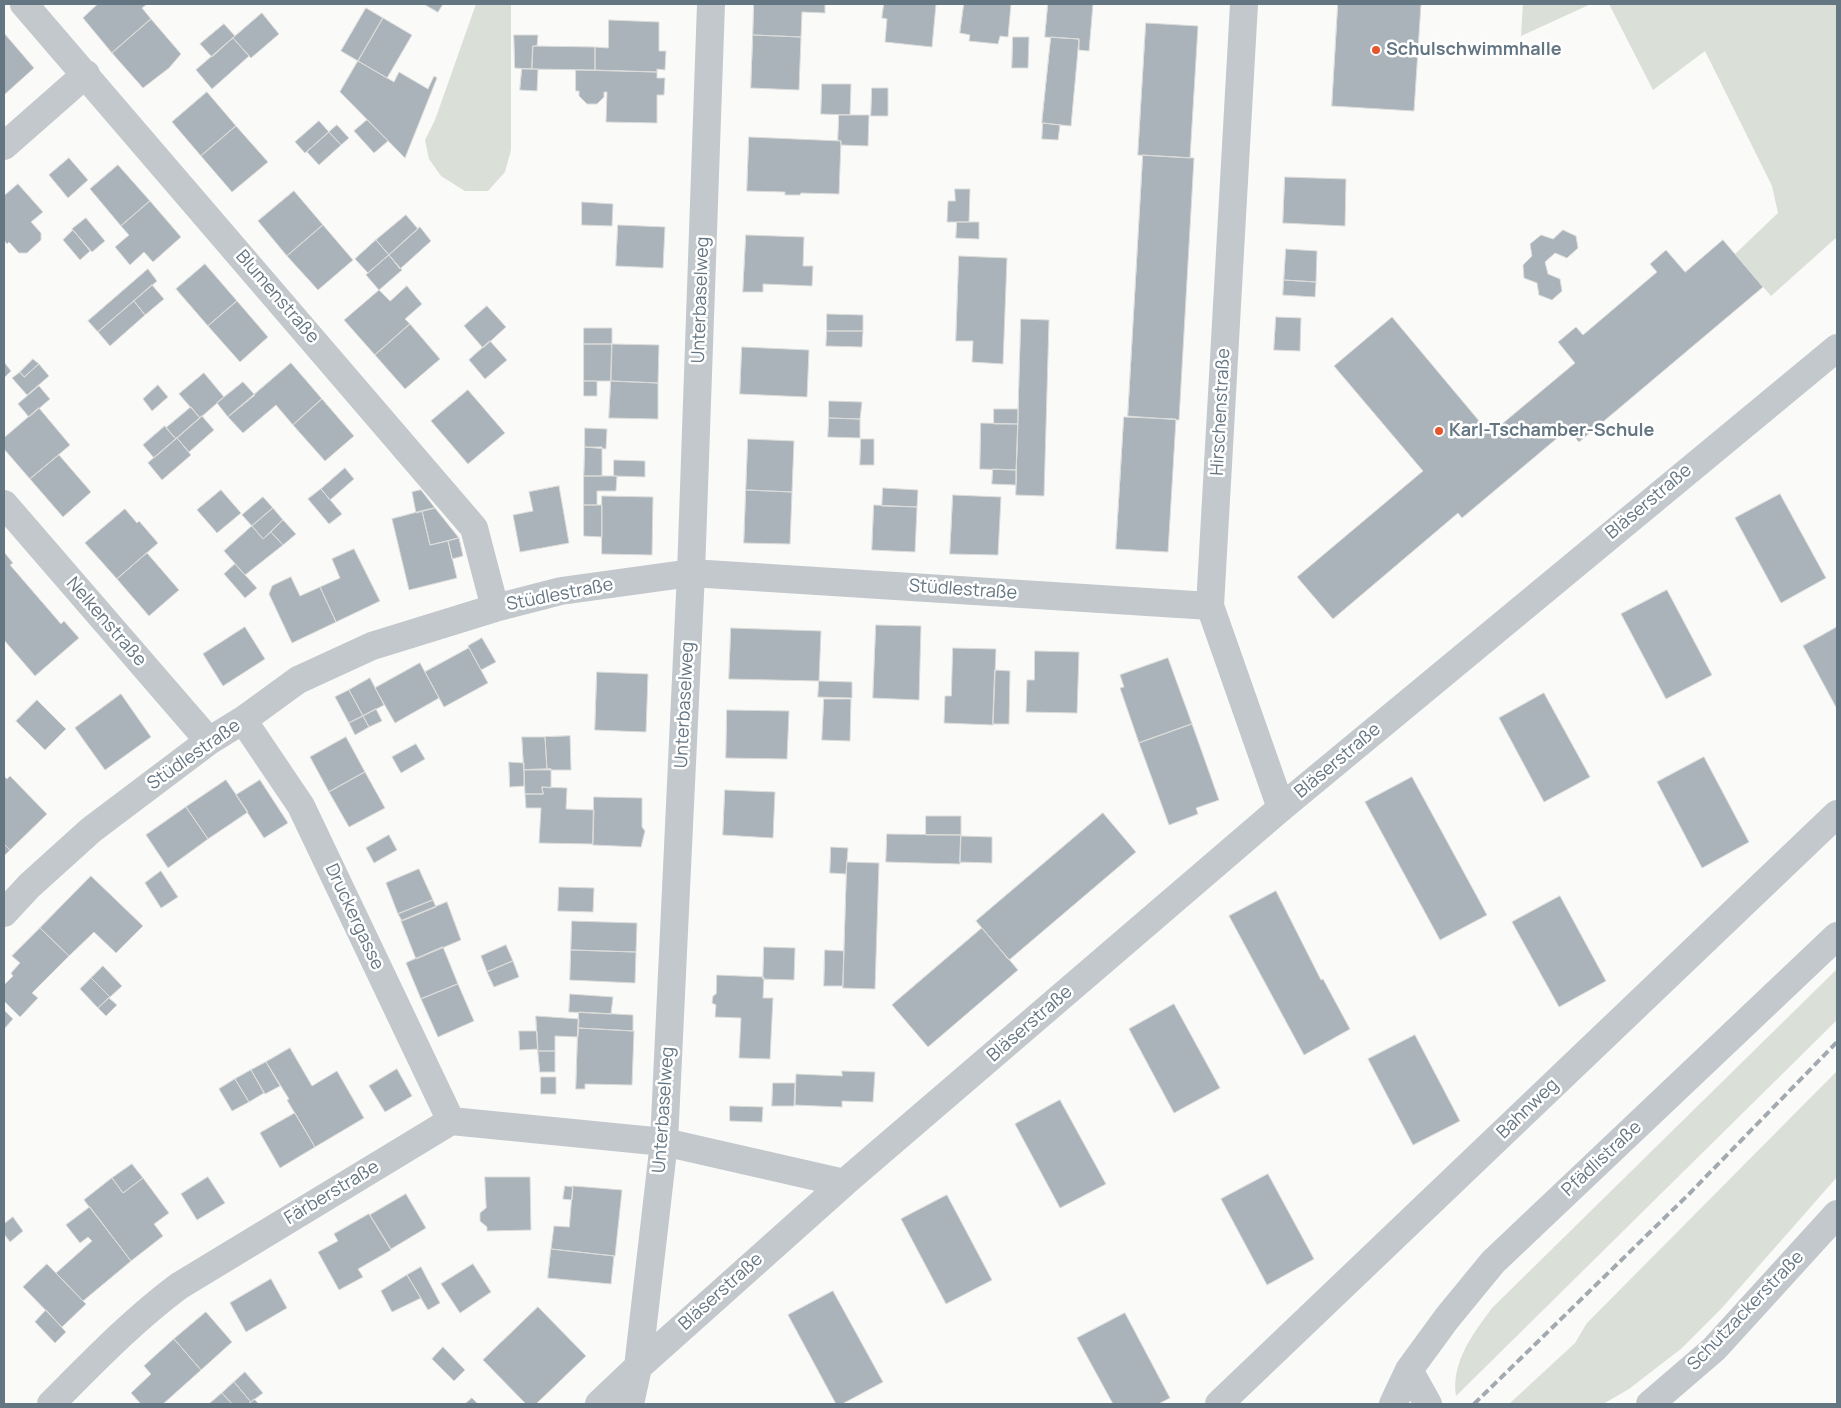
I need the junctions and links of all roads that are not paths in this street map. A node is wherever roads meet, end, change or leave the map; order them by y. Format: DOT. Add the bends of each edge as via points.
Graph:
graph roads {
  1 [pos="24,4"];
  2 [pos="711,4"];
  3 [pos="1244,4"];
  4 [pos="86,74"];
  5 [pos="4,146"];
  6 [pos="1837,348"];
  7 [pos="4,504"];
  8 [pos="691,573"];
  9 [pos="1210,606"];
  10 [pos="496,608"];
  11 [pos="243,720"];
  12 [pos="209,741"];
  13 [pos="1281,808"];
  14 [pos="1837,814"];
  15 [pos="4,913"];
  16 [pos="1837,936"];
  17 [pos="451,1121"];
  18 [pos="664,1142"];
  19 [pos="844,1182"];
  20 [pos="1837,1214"];
  21 [pos="638,1367"];
  22 [pos="1410,1370"];
  23 [pos="51,1404"];
  24 [pos="600,1404"];
  25 [pos="630,1404"];
  26 [pos="1220,1404"];
  27 [pos="1393,1404"];
  28 [pos="1428,1404"];
  29 [pos="1650,1404"];
  1 -- 4 [label="street, Blumenstraße"];
  2 -- 8 [label="street, Unterbaselweg"];
  3 -- 9 [label="street, Hirschenstraße"];
  4 -- 5 [label="street"];
  4 -- 10 [label="street, Blumenstraße" via="474,528"];
  6 -- 13 [label="street, Bläserstraße"];
  7 -- 12 [label="street, Nelkenstraße"];
  8 -- 9 [label="street, Stüdlestraße"];
  8 -- 10 [label="street, Stüdlestraße" via="562,591"];
  8 -- 18 [label="street, Unterbaselweg"];
  9 -- 13 [label="street, Hirschenstraße"];
  10 -- 11 [label="street, Stüdlestraße" via="364,650 298,680"];
  11 -- 12 [label="street, Stüdlestraße"];
  11 -- 17 [label="street, Druckergasse" via="301,806"];
  12 -- 15 [label="street, Stüdlestraße" via="91,830"];
  13 -- 19 [label="street, Bläserstraße"];
  14 -- 26 [label="street, Bahnweg"];
  16 -- 22 [label="street, Pfädlistraße" via="1493,1262"];
  17 -- 18 [label="street"];
  17 -- 23 [label="street, Färberstraße" via="179,1286 125,1331"];
  18 -- 19 [label="street"];
  18 -- 21 [label="street, Unterbaselweg"];
  19 -- 21 [label="street, Bläserstraße"];
  20 -- 29 [label="street, Schutzackerstraße" via="1714,1349"];
  21 -- 24 [label="street, Bläserstraße"];
  21 -- 25 [label="street, Unterbaselweg"];
  22 -- 27 [label="street, Pfädlistraße"];
  22 -- 28 [label="street"];
}
